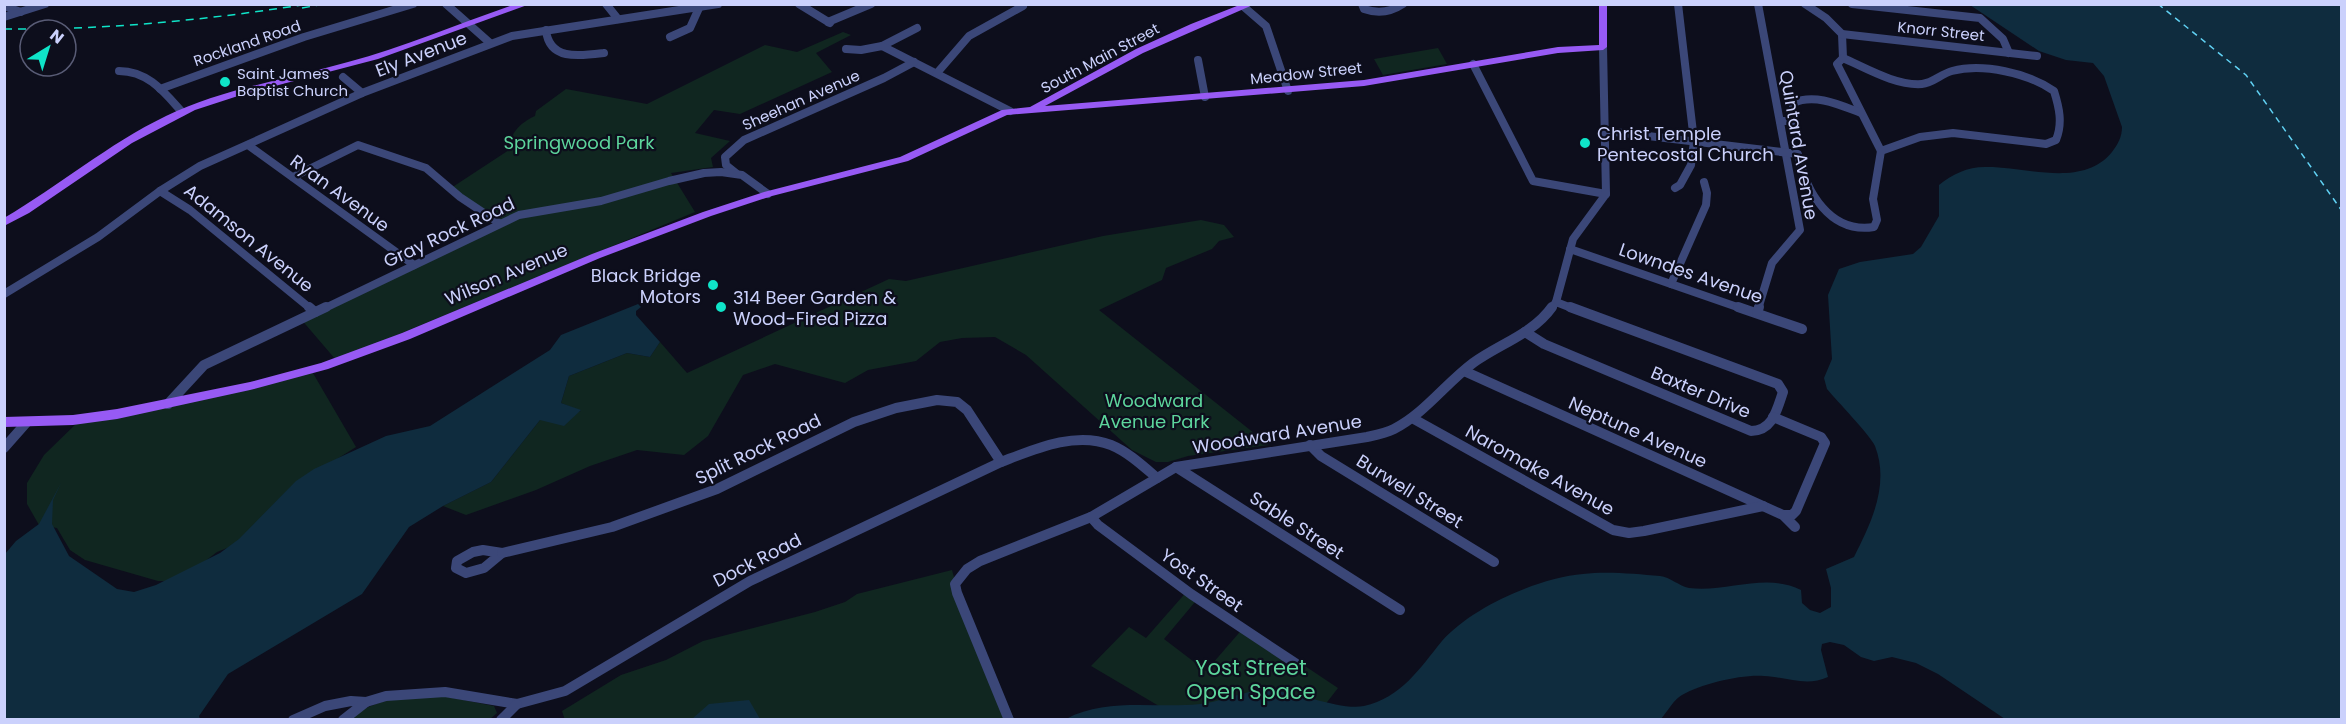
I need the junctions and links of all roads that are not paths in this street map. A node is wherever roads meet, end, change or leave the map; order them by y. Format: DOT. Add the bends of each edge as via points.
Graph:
graph roads {
  1 [pos="45,4"];
  2 [pos="413,4"];
  3 [pos="446,4"];
  4 [pos="526,4"];
  5 [pos="606,4"];
  6 [pos="718,4"];
  7 [pos="799,4"];
  8 [pos="871,4"];
  9 [pos="1362,4"];
  10 [pos="1403,4"];
  11 [pos="1603,4"];
  12 [pos="1678,4"];
  13 [pos="1758,4"];
  14 [pos="1805,4"];
  15 [pos="1852,4"];
  16 [pos="1022,5"];
  17 [pos="4,6"];
  18 [pos="1247,6"];
  19 [pos="699,8"];
  20 [pos="21,12"];
  21 [pos="4,17"];
  22 [pos="618,19"];
  23 [pos="467,25"];
  24 [pos="917,28"];
  25 [pos="546,30"];
  26 [pos="1842,34"];
  27 [pos="670,37"];
  28 [pos="490,43"];
  29 [pos="882,46"];
  30 [pos="1603,47"];
  31 [pos="846,49"];
  32 [pos="2009,52"];
  33 [pos="604,53"];
  34 [pos="2037,56"];
  35 [pos="1843,58"];
  36 [pos="1198,60"];
  37 [pos="914,62"];
  38 [pos="1473,64"];
  39 [pos="119,71"];
  40 [pos="937,73"];
  41 [pos="343,77"];
  42 [pos="160,89"];
  43 [pos="1288,91"];
  44 [pos="362,93"];
  45 [pos="1205,97"];
  46 [pos="1853,98"];
  47 [pos="1839,105"];
  48 [pos="1010,111"];
  49 [pos="1030,111"];
  50 [pos="182,112"];
  51 [pos="1861,113"];
  52 [pos="1780,121"];
  53 [pos="1606,131"];
  54 [pos="1694,141"];
  55 [pos="248,146"];
  56 [pos="1881,151"];
  57 [pos="1786,153"];
  58 [pos="739,174"];
  59 [pos="293,177"];
  60 [pos="1704,182"];
  61 [pos="1675,188"];
  62 [pos="160,191"];
  63 [pos="768,194"];
  64 [pos="1606,194"];
  65 [pos="4,223"];
  66 [pos="499,223"];
  67 [pos="1570,249"];
  68 [pos="414,265"];
  69 [pos="1671,284"];
  70 [pos="4,294"];
  71 [pos="1556,302"];
  72 [pos="315,312"];
  73 [pos="1757,314"];
  74 [pos="1802,329"];
  75 [pos="1525,332"];
  76 [pos="1464,371"];
  77 [pos="168,404"];
  78 [pos="1773,417"];
  79 [pos="1412,418"];
  80 [pos="4,422"];
  81 [pos="27,422"];
  82 [pos="1310,446"];
  83 [pos="4,448"];
  84 [pos="1001,462"];
  85 [pos="1176,467"];
  86 [pos="1157,478"];
  87 [pos="1762,506"];
  88 [pos="1783,515"];
  89 [pos="1091,517"];
  90 [pos="1795,527"];
  91 [pos="501,553"];
  92 [pos="1494,562"];
  93 [pos="1400,610"];
  94 [pos="1298,665"];
  95 [pos="366,702"];
  96 [pos="517,704"];
  97 [pos="293,720"];
  98 [pos="344,720"];
  99 [pos="501,720"];
  100 [pos="1009,720"];
  1 -- 20 [label="street"];
  2 -- 42 [label="street, Rockland Road" via="304,37"];
  3 -- 23 [label="street"];
  4 -- 23 [label="main road"];
  5 -- 22 [label="street"];
  6 -- 19 [label="street, Ely Avenue"];
  7 -- 8 [label="street" via="829,23"];
  9 -- 10 [label="street" via="1373,13"];
  11 -- 30 [label="main road"];
  12 -- 54 [label="street"];
  13 -- 52 [label="street, Quintard Avenue"];
  14 -- 26 [label="street"];
  15 -- 32 [label="street" via="1980,18 2003,39"];
  16 -- 40 [label="street" via="969,36"];
  17 -- 20 [label="street"];
  18 -- 43 [label="street" via="1266,26"];
  18 -- 49 [label="main road, South Main Street" via="1122,58"];
  19 -- 22 [label="street, Ely Avenue"];
  19 -- 27 [label="street" via="693,27"];
  20 -- 21 [label="street"];
  22 -- 25 [label="street, Ely Avenue"];
  23 -- 28 [label="street"];
  23 -- 50 [label="main road" via="361,61"];
  24 -- 29 [label="street"];
  25 -- 28 [label="street, Ely Avenue"];
  25 -- 33 [label="street" via="548,42 556,52"];
  26 -- 32 [label="street, Knorr Street"];
  26 -- 35 [label="street"];
  28 -- 44 [label="street, Ely Avenue"];
  29 -- 31 [label="street"];
  29 -- 37 [label="street"];
  30 -- 38 [label="main road, Meadow Street"];
  30 -- 53 [label="street"];
  32 -- 34 [label="street, Knorr Street"];
  35 -- 46 [label="street" via="1837,64"];
  35 -- 56 [label="street" via="1914,83 1926,83 1957,70 1988,71 2023,77 2054,91 2061,125 2056,140 2049,143 1953,133 1903,141"];
  36 -- 45 [label="street"];
  37 -- 40 [label="street"];
  37 -- 58 [label="street, Sheehan Avenue" via="744,140 724,157 728,169"];
  38 -- 43 [label="main road, Meadow Street" via="1364,83"];
  38 -- 64 [label="street" via="1533,181"];
  39 -- 42 [label="street" via="132,70 144,75"];
  40 -- 48 [label="street"];
  41 -- 44 [label="street"];
  42 -- 50 [label="street"];
  43 -- 45 [label="main road, Meadow Street"];
  44 -- 55 [label="street, Ely Avenue"];
  45 -- 49 [label="main road, Meadow Street"];
  46 -- 47 [label="street"];
  46 -- 51 [label="street"];
  47 -- 51 [label="street"];
  47 -- 52 [label="street" via="1797,100 1793,102 1792,121"];
  48 -- 49 [label="main road, Meadow Street"];
  48 -- 63 [label="main road, Wilson Avenue" via="904,159"];
  50 -- 65 [label="main road"];
  51 -- 56 [label="street"];
  52 -- 57 [label="street, Quintard Avenue"];
  53 -- 54 [label="street"];
  53 -- 64 [label="street"];
  54 -- 57 [label="street"];
  54 -- 61 [label="street" via="1691,165"];
  55 -- 59 [label="street, Ryan Avenue"];
  55 -- 62 [label="street, Ely Avenue" via="200,166"];
  56 -- 57 [label="street" via="1873,199 1876,223 1868,229 1845,224 1827,212 1807,185 1798,154"];
  57 -- 73 [label="street, Quintard Avenue" via="1800,230 1773,260"];
  58 -- 63 [label="street"];
  58 -- 66 [label="street, Gray Rock Road" via="701,175 599,202 537,210"];
  59 -- 66 [label="street" via="358,145 426,168"];
  59 -- 68 [label="street, Ryan Avenue"];
  60 -- 69 [label="street" via="1706,205"];
  62 -- 70 [label="street, Ely Avenue" via="98,237"];
  62 -- 72 [label="street, Adamson Avenue" via="190,210"];
  63 -- 77 [label="main road, Wilson Avenue" via="596,256 344,359"];
  64 -- 67 [label="street, Woodward Avenue" via="1579,227"];
  66 -- 68 [label="street, Gray Rock Road"];
  67 -- 69 [label="street, Lowndes Avenue"];
  67 -- 71 [label="street, Woodward Avenue"];
  68 -- 72 [label="street, Gray Rock Road"];
  69 -- 73 [label="street, Lowndes Avenue"];
  71 -- 75 [label="street, Woodward Avenue" via="1546,316"];
  71 -- 78 [label="street, Baxter Drive" via="1778,384 1784,392"];
  72 -- 77 [label="street, Gray Rock Road" via="204,365"];
  73 -- 74 [label="street, Lowndes Avenue"];
  75 -- 76 [label="street, Woodward Avenue"];
  75 -- 78 [label="street, Baxter Drive" via="1544,344 1750,430 1765,430"];
  76 -- 79 [label="street, Woodward Avenue"];
  76 -- 87 [label="street, Neptune Avenue"];
  77 -- 81 [label="main road, Wilson Avenue" via="97,417"];
  78 -- 88 [label="street" via="1825,440 1796,511"];
  79 -- 82 [label="street, Woodward Avenue" via="1383,433"];
  79 -- 87 [label="street, Naromake Avenue" via="1613,530 1644,531"];
  80 -- 81 [label="main road, Wilson Avenue"];
  81 -- 83 [label="street"];
  82 -- 85 [label="street, Woodward Avenue"];
  82 -- 92 [label="street, Burwell Street"];
  84 -- 86 [label="street, Dock Road" via="1042,447 1094,441 1112,445"];
  84 -- 91 [label="street, Split Rock Road" via="967,410 957,402 937,400 854,422 717,489 612,527"];
  84 -- 96 [label="street, Dock Road" via="750,581 565,691"];
  85 -- 86 [label="street, Woodward Avenue"];
  85 -- 93 [label="street, Sable Street"];
  86 -- 89 [label="street, Woodward Avenue"];
  87 -- 88 [label="street, Neptune Avenue"];
  88 -- 90 [label="street, Neptune Avenue"];
  89 -- 94 [label="street, Yost Street" via="1191,594"];
  89 -- 100 [label="street, Woodward Avenue" via="980,561 955,584"];
  95 -- 96 [label="street, Dock Road" via="386,696 445,692"];
  95 -- 97 [label="street, Dock Road" via="326,706"];
  95 -- 98 [label="street, Dock Road"];
  96 -- 99 [label="street"];
}
